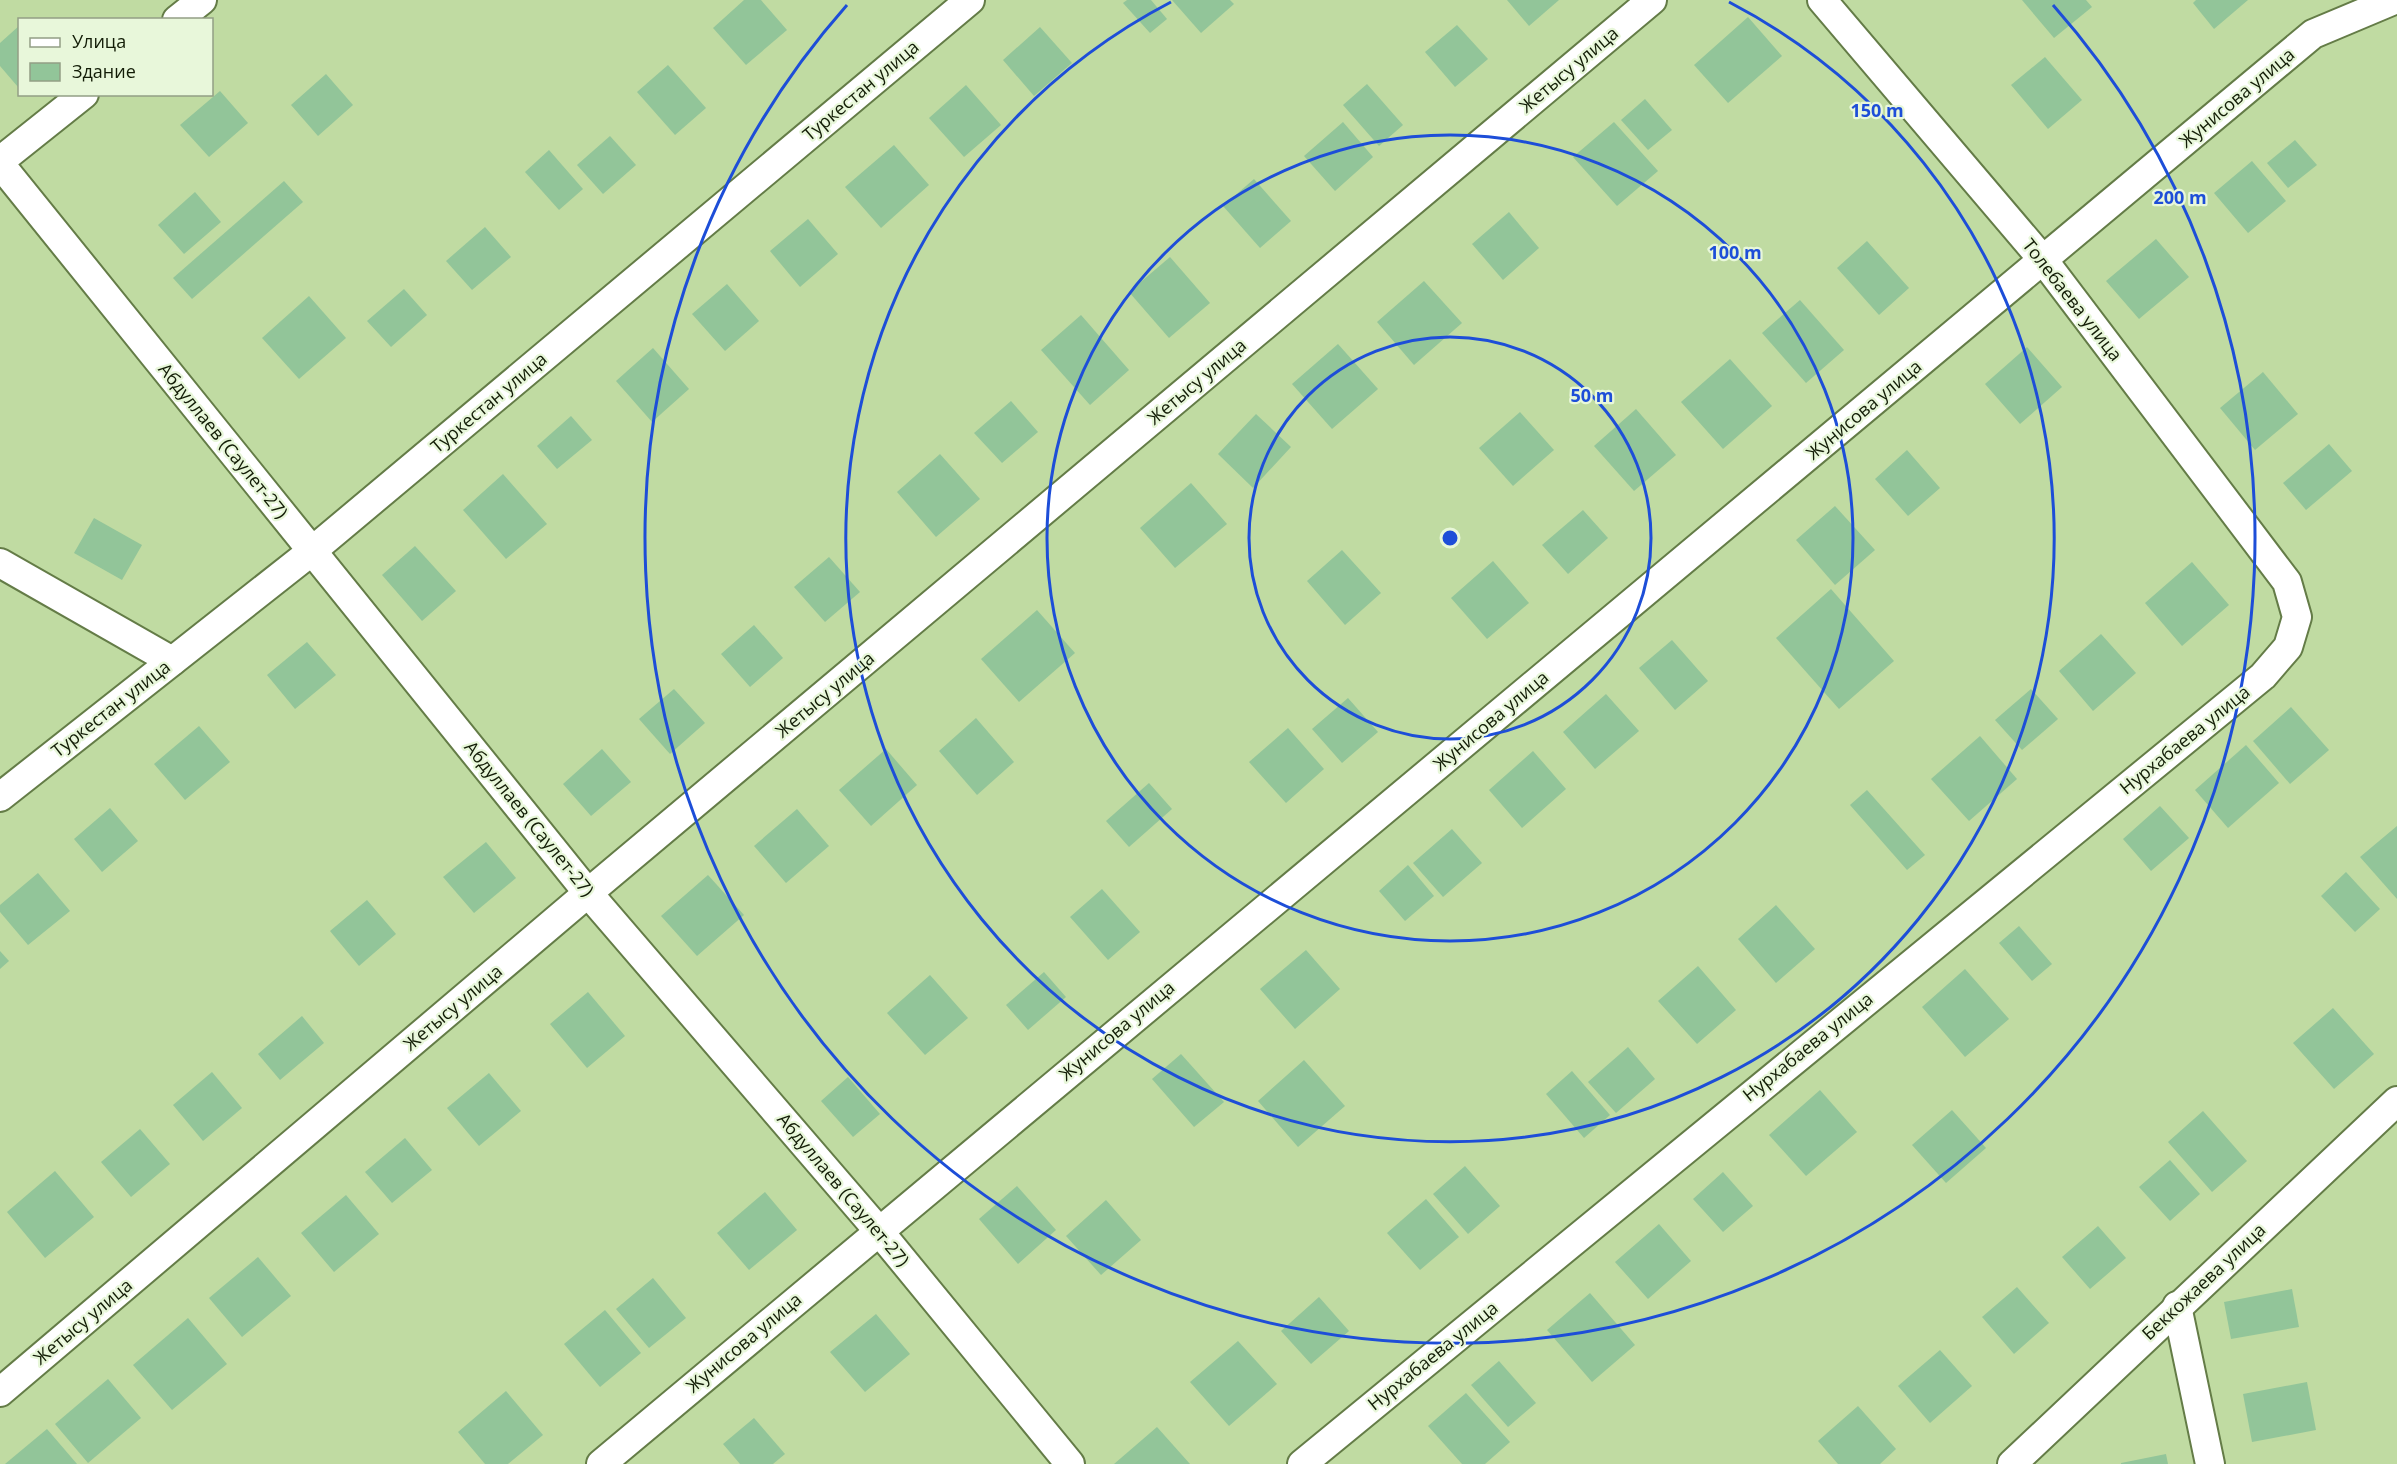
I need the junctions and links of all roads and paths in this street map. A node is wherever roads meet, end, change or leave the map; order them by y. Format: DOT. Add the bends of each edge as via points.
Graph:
graph roads {
  1 [pos="202,0"];
  2 [pos="970,0"];
  3 [pos="1652,0"];
  4 [pos="1822,0"];
  5 [pos="2396,1"];
  6 [pos="180,18"];
  7 [pos="82,96"];
  8 [pos="0,163"];
  9 [pos="2044,261"];
  10 [pos="312,551"];
  11 [pos="0,563"];
  12 [pos="2297,617"];
  13 [pos="172,661"];
  14 [pos="0,797"];
  15 [pos="588,893"];
  16 [pos="2397,1101"];
  17 [pos="878,1230"];
  18 [pos="2176,1306"];
  19 [pos="0,1392"];
  20 [pos="601,1464"];
  21 [pos="1070,1464"];
  22 [pos="1302,1464"];
  23 [pos="2012,1464"];
  24 [pos="2210,1464"];
  1 -- 6 [label="street"];
  2 -- 10 [label="street, Туркестан улица"];
  3 -- 15 [label="street, Жетысу улица"];
  4 -- 9 [label="street, Толебаева улица"];
  5 -- 9 [label="street, Жунисова улица" via="2313,34"];
  7 -- 8 [label="street"];
  8 -- 10 [label="street, Абдуллаев (Саулет-27)"];
  9 -- 12 [label="street, Толебаева улица" via="2287,582"];
  9 -- 17 [label="street, Жунисова улица"];
  10 -- 13 [label="street, Туркестан улица"];
  10 -- 15 [label="street, Абдуллаев (Саулет-27)"];
  11 -- 13 [label="street"];
  12 -- 22 [label="street, Нурхабаева улица" via="2288,647 2263,676"];
  13 -- 14 [label="street, Туркестан улица"];
  15 -- 17 [label="street, Абдуллаев (Саулет-27)"];
  15 -- 19 [label="street, Жетысу улица"];
  16 -- 18 [label="street, Беккожаева улица"];
  17 -- 20 [label="street, Жунисова улица"];
  17 -- 21 [label="street, Абдуллаев (Саулет-27)"];
  18 -- 23 [label="street, Беккожаева улица"];
  18 -- 24 [label="street"];
}
